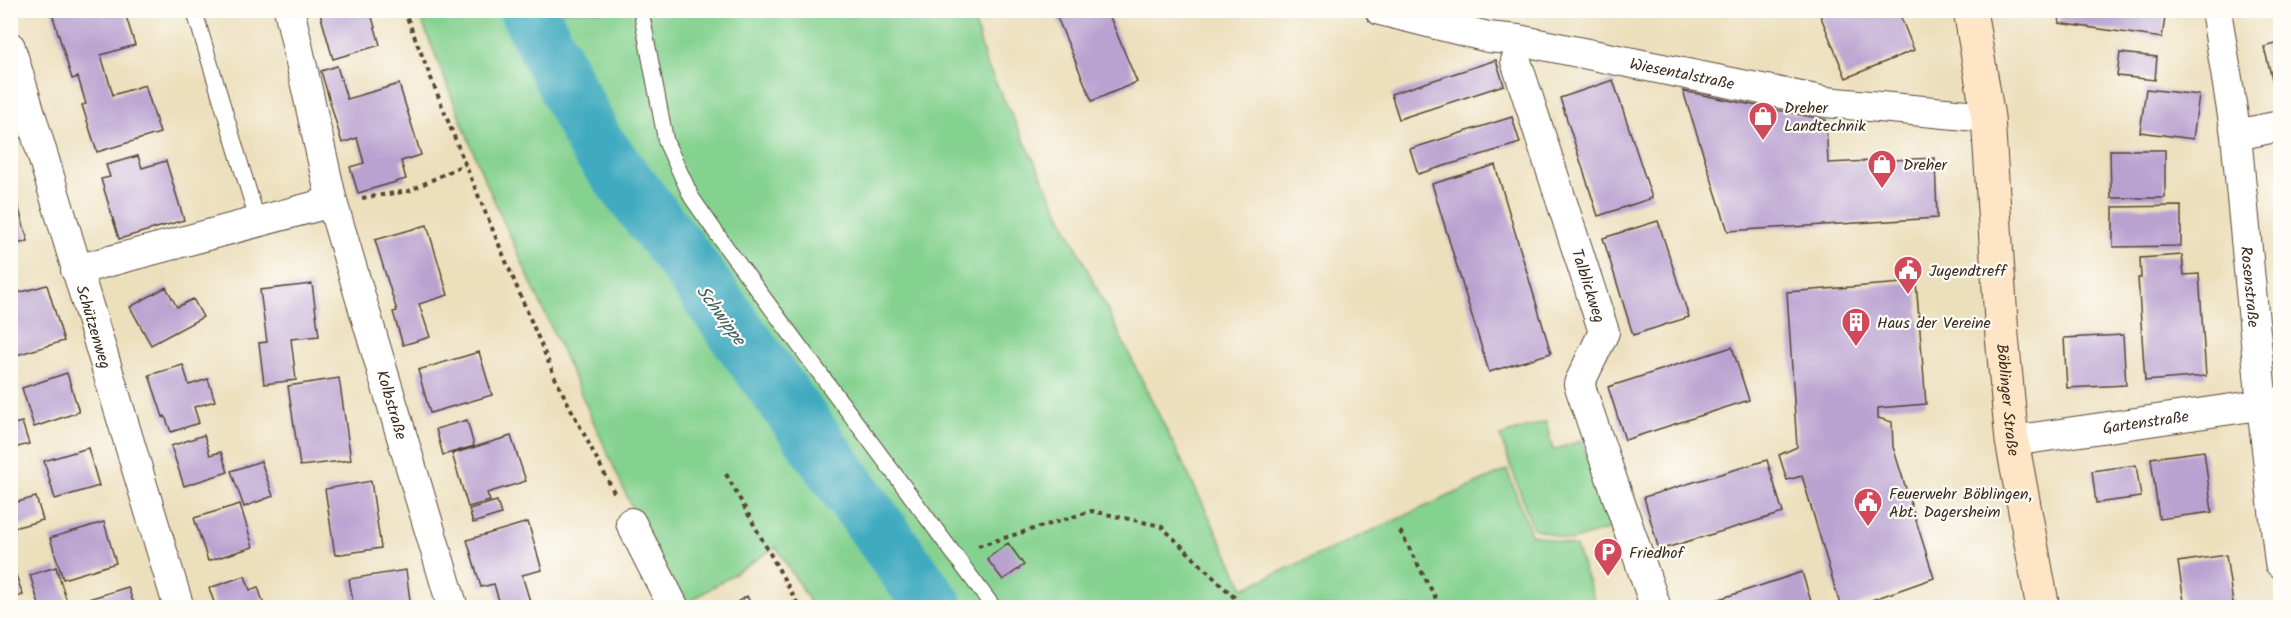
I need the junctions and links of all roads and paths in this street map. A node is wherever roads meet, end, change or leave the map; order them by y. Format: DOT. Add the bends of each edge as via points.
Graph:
graph roads {
  1 [pos="194,10"];
  2 [pos="404,10"];
  3 [pos="643,10"];
  4 [pos="1380,10"];
  5 [pos="1970,10"];
  6 [pos="2216,10"];
  7 [pos="290,12"];
  8 [pos="10,47"];
  9 [pos="1516,61"];
  10 [pos="1988,117"];
  11 [pos="2280,126"];
  12 [pos="23,129"];
  13 [pos="2236,135"];
  14 [pos="465,164"];
  15 [pos="332,202"];
  16 [pos="258,222"];
  17 [pos="76,270"];
  18 [pos="2271,404"];
  19 [pos="2012,441"];
  20 [pos="726,474"];
  21 [pos="630,523"];
  22 [pos="1400,531"];
  23 [pos="955,554"];
  24 [pos="2280,563"];
  25 [pos="178,608"];
  26 [pos="453,608"];
  27 [pos="674,608"];
  28 [pos="800,608"];
  29 [pos="994,608"];
  30 [pos="1245,608"];
  31 [pos="1441,608"];
  32 [pos="1656,608"];
  33 [pos="2043,608"];
  1 -- 16 [label="lane"];
  2 -- 14 [label="path"];
  3 -- 23 [label="lane" via="666,142 692,198"];
  4 -- 10 [label="street, Wiesentalstraße" via="1488,37 1826,102"];
  5 -- 10 [label="street, Böblinger Straße"];
  6 -- 13 [label="street, Rosenstraße"];
  7 -- 15 [label="street, Kolbstraße"];
  8 -- 12 [label="street, Schützenweg"];
  9 -- 32 [label="street, Talblickweg" via="1604,333 1579,384"];
  10 -- 19 [label="street, Böblinger Straße"];
  11 -- 13 [label="street"];
  12 -- 17 [label="street, Schützenweg"];
  13 -- 18 [label="street, Rosenstraße"];
  14 -- 15 [label="path" via="409,191"];
  14 -- 21 [label="path" via="556,380"];
  15 -- 16 [label="street"];
  15 -- 26 [label="street, Kolbstraße"];
  16 -- 17 [label="street"];
  17 -- 25 [label="street, Schützenweg"];
  18 -- 19 [label="street, Gartenstraße"];
  18 -- 24 [label="street, Rosenstraße"];
  19 -- 33 [label="street, Böblinger Straße"];
  20 -- 28 [label="path"];
  21 -- 27 [label="street"];
  22 -- 31 [label="path"];
  23 -- 29 [label="lane"];
  23 -- 30 [label="path" via="1092,511 1161,526"];
}
